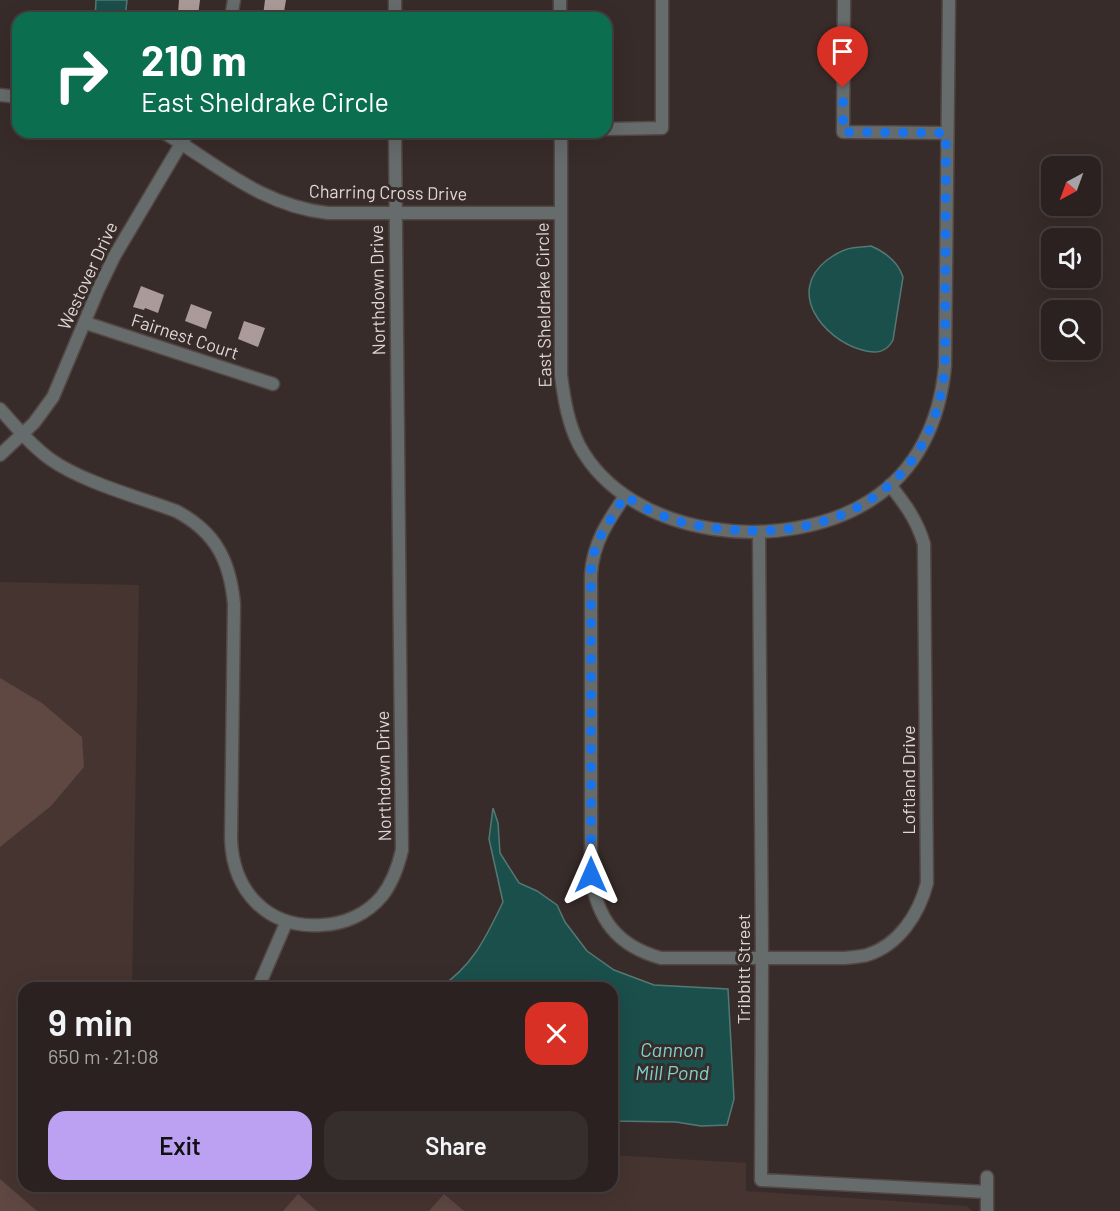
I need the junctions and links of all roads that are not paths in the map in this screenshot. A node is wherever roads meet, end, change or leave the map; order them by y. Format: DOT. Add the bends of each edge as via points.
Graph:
graph roads {
  1 [pos="662,0"];
  2 [pos="844,0"];
  3 [pos="949,0"];
  4 [pos="612,129"];
  5 [pos="946,133"];
  6 [pos="172,138"];
  7 [pos="184,138"];
  8 [pos="395,138"];
  9 [pos="561,138"];
  10 [pos="181,143"];
  11 [pos="395,213"];
  12 [pos="561,213"];
  13 [pos="86,323"];
  14 [pos="273,384"];
  15 [pos="0,410"];
  16 [pos="23,435"];
  17 [pos="0,455"];
  18 [pos="890,485"];
  19 [pos="625,496"];
  20 [pos="759,532"];
  21 [pos="286,923"];
  22 [pos="762,957"];
  23 [pos="261,982"];
  24 [pos="987,1177"];
  25 [pos="987,1192"];
  26 [pos="987,1211"];
  1 -- 4 [label="street" via="662,128"];
  2 -- 5 [label="street" via="843,132"];
  3 -- 5 [label="street, East Sheldrake Circle"];
  5 -- 18 [label="street, East Sheldrake Circle" via="943,385 926,439"];
  6 -- 10 [label="street, Charring Cross Drive"];
  7 -- 10 [label="street, Westover Drive"];
  8 -- 11 [label="street, Northdown Drive"];
  9 -- 12 [label="street, East Sheldrake Circle"];
  10 -- 11 [label="street, Charring Cross Drive" via="252,189 287,205 328,213"];
  10 -- 13 [label="street, Westover Drive" via="115,255"];
  11 -- 12 [label="street, Charring Cross Drive"];
  11 -- 21 [label="street, Northdown Drive" via="402,850 396,873 382,895 353,918 331,925"];
  12 -- 19 [label="street, East Sheldrake Circle" via="564,402 579,445 607,481"];
  13 -- 14 [label="street, Fairnest Court"];
  13 -- 16 [label="street, Westover Drive" via="53,397"];
  15 -- 16 [label="street, Northdown Drive"];
  16 -- 17 [label="street, Westover Drive"];
  16 -- 21 [label="street, Northdown Drive" via="67,469 189,518 222,554 229,568 234,604 234,864 245,891"];
  18 -- 20 [label="street, East Sheldrake Circle" via="872,500 842,515 809,525"];
  18 -- 22 [label="street, Loftland Drive" via="919,527 926,562 927,883 923,898 915,915 892,942 865,956"];
  19 -- 20 [label="street, East Sheldrake Circle" via="646,509 682,522"];
  19 -- 22 [label="street, Loftland Drive" via="598,540 591,562 594,893 608,925 620,939 648,954 678,959"];
  20 -- 22 [label="street, Tribbitt Street"];
  21 -- 23 [label="street"];
  22 -- 25 [label="street, Tribbitt Street" via="761,1180"];
  24 -- 25 [label="street"];
  25 -- 26 [label="street"];
}
